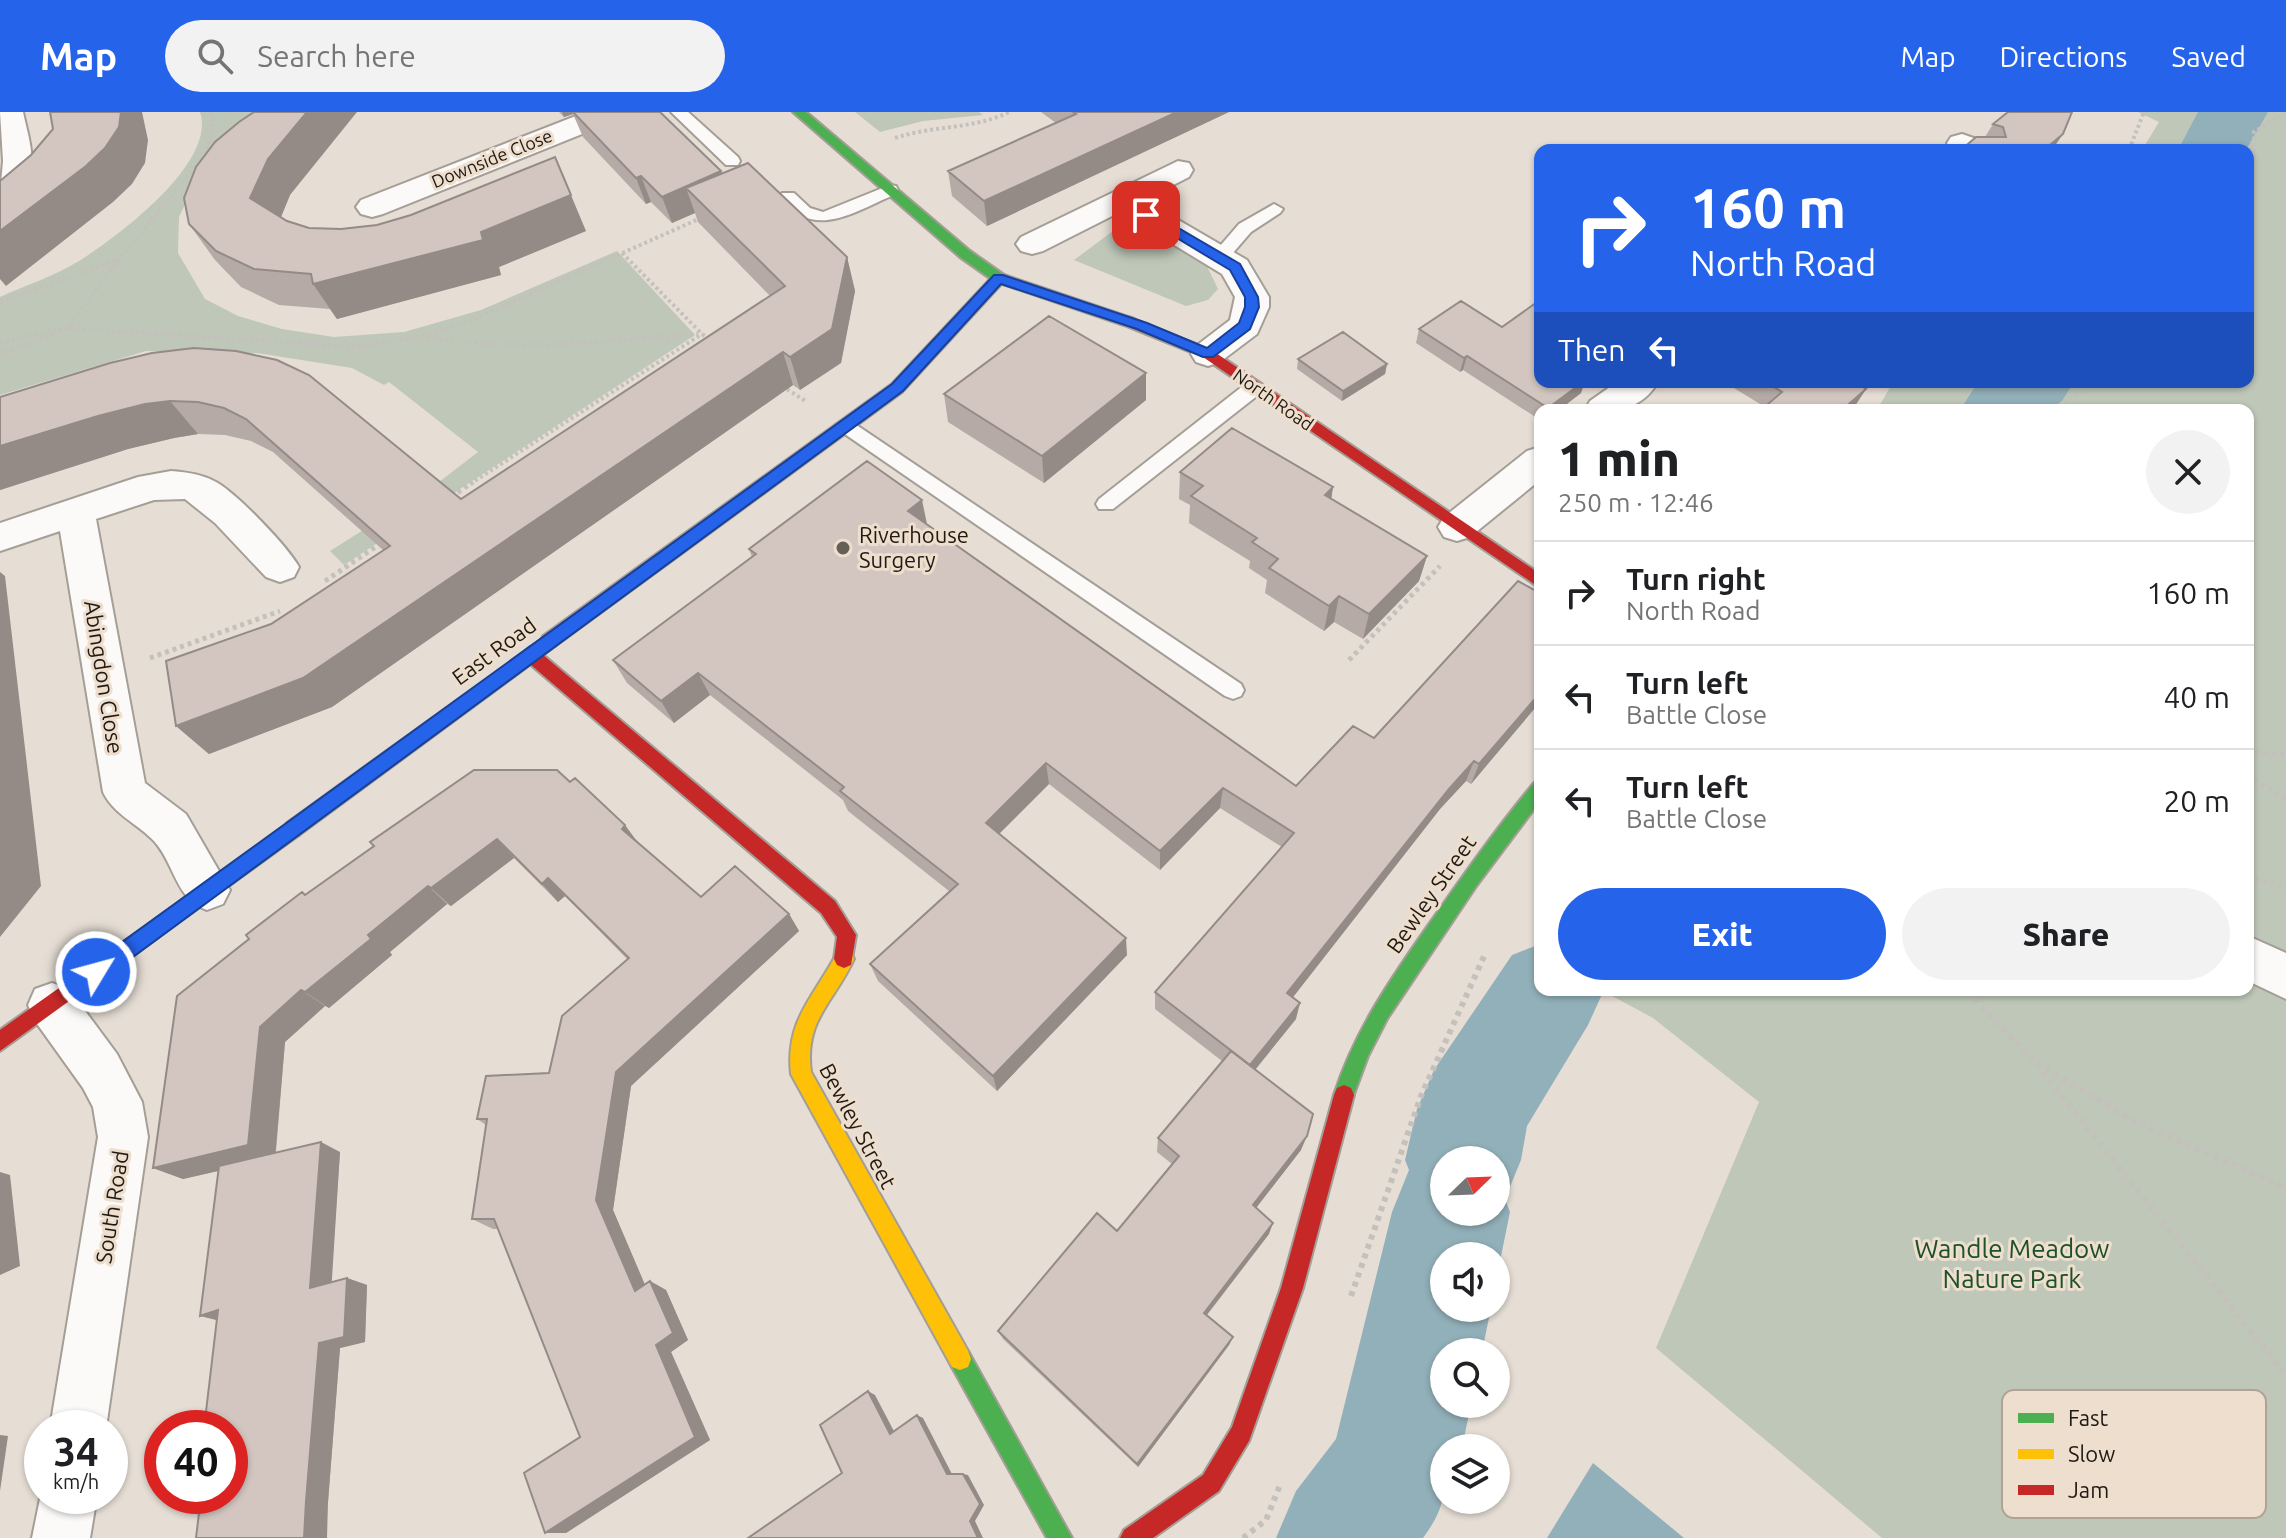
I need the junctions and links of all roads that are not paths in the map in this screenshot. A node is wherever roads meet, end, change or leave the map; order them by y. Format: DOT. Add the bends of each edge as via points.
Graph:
graph roads {
  1 [pos="8,112"];
  2 [pos="612,112"];
  3 [pos="679,112"];
  4 [pos="799,112"];
  5 [pos="732,161"];
  6 [pos="1178,170"];
  7 [pos="0,185"];
  8 [pos="890,190"];
  9 [pos="788,197"];
  10 [pos="1122,200"];
  11 [pos="372,207"];
  12 [pos="1274,209"];
  13 [pos="1032,244"];
  14 [pos="1220,257"];
  15 [pos="999,278"];
  16 [pos="1208,354"];
  17 [pos="1255,387"];
  18 [pos="1633,388"];
  19 [pos="1611,404"];
  20 [pos="846,425"];
  21 [pos="1534,465"];
  22 [pos="1106,504"];
  23 [pos="76,512"];
  24 [pos="1457,527"];
  25 [pos="0,537"];
  26 [pos="280,567"];
  27 [pos="1534,578"];
  28 [pos="530,654"];
  29 [pos="1233,690"];
  30 [pos="1534,795"];
  31 [pos="207,890"];
  32 [pos="2254,960"];
  33 [pos="2286,977"];
  34 [pos="52,1005"];
  35 [pos="0,1042"];
  36 [pos="81,1410"];
  37 [pos="65,1514"];
  38 [pos="61,1538"];
  39 [pos="1060,1538"];
  40 [pos="1132,1538"];
  1 -- 7 [label="street" via="18,161 15,173"];
  2 -- 11 [label="street, Downside Close"];
  3 -- 5 [label="lane"];
  4 -- 8 [label="street, North Road"];
  6 -- 10 [label="street"];
  8 -- 9 [label="lane" via="815,218"];
  8 -- 15 [label="street, North Road"];
  10 -- 13 [label="street"];
  10 -- 14 [label="street"];
  12 -- 14 [label="lane" via="1245,228"];
  14 -- 16 [label="street" via="1235,267 1252,307 1245,326"];
  15 -- 16 [label="street, North Road"];
  15 -- 20 [label="street, East Road" via="897,388"];
  16 -- 17 [label="street, North Road"];
  17 -- 22 [label="lane"];
  17 -- 24 [label="street, North Road"];
  18 -- 19 [label="street"];
  20 -- 28 [label="street, East Road"];
  20 -- 29 [label="lane"];
  21 -- 24 [label="street"];
  23 -- 25 [label="street"];
  23 -- 26 [label="street" via="159,485 202,490"];
  23 -- 31 [label="street, Abingdon Close" via="125,792 170,828"];
  24 -- 27 [label="street, North Road"];
  28 -- 31 [label="street, East Road"];
  28 -- 39 [label="street, Bewley Street" via="840,922 848,938 844,957 801,1029 801,1074"];
  30 -- 40 [label="street, Bewley Street" via="1372,1023 1354,1059 1292,1288 1241,1433 1211,1483"];
  31 -- 34 [label="street, East Road"];
  32 -- 33 [label="street"];
  34 -- 35 [label="street, East Road"];
  34 -- 36 [label="street, South Road" via="117,1102 123,1137"];
  37 -- 38 [label="street"];
}
